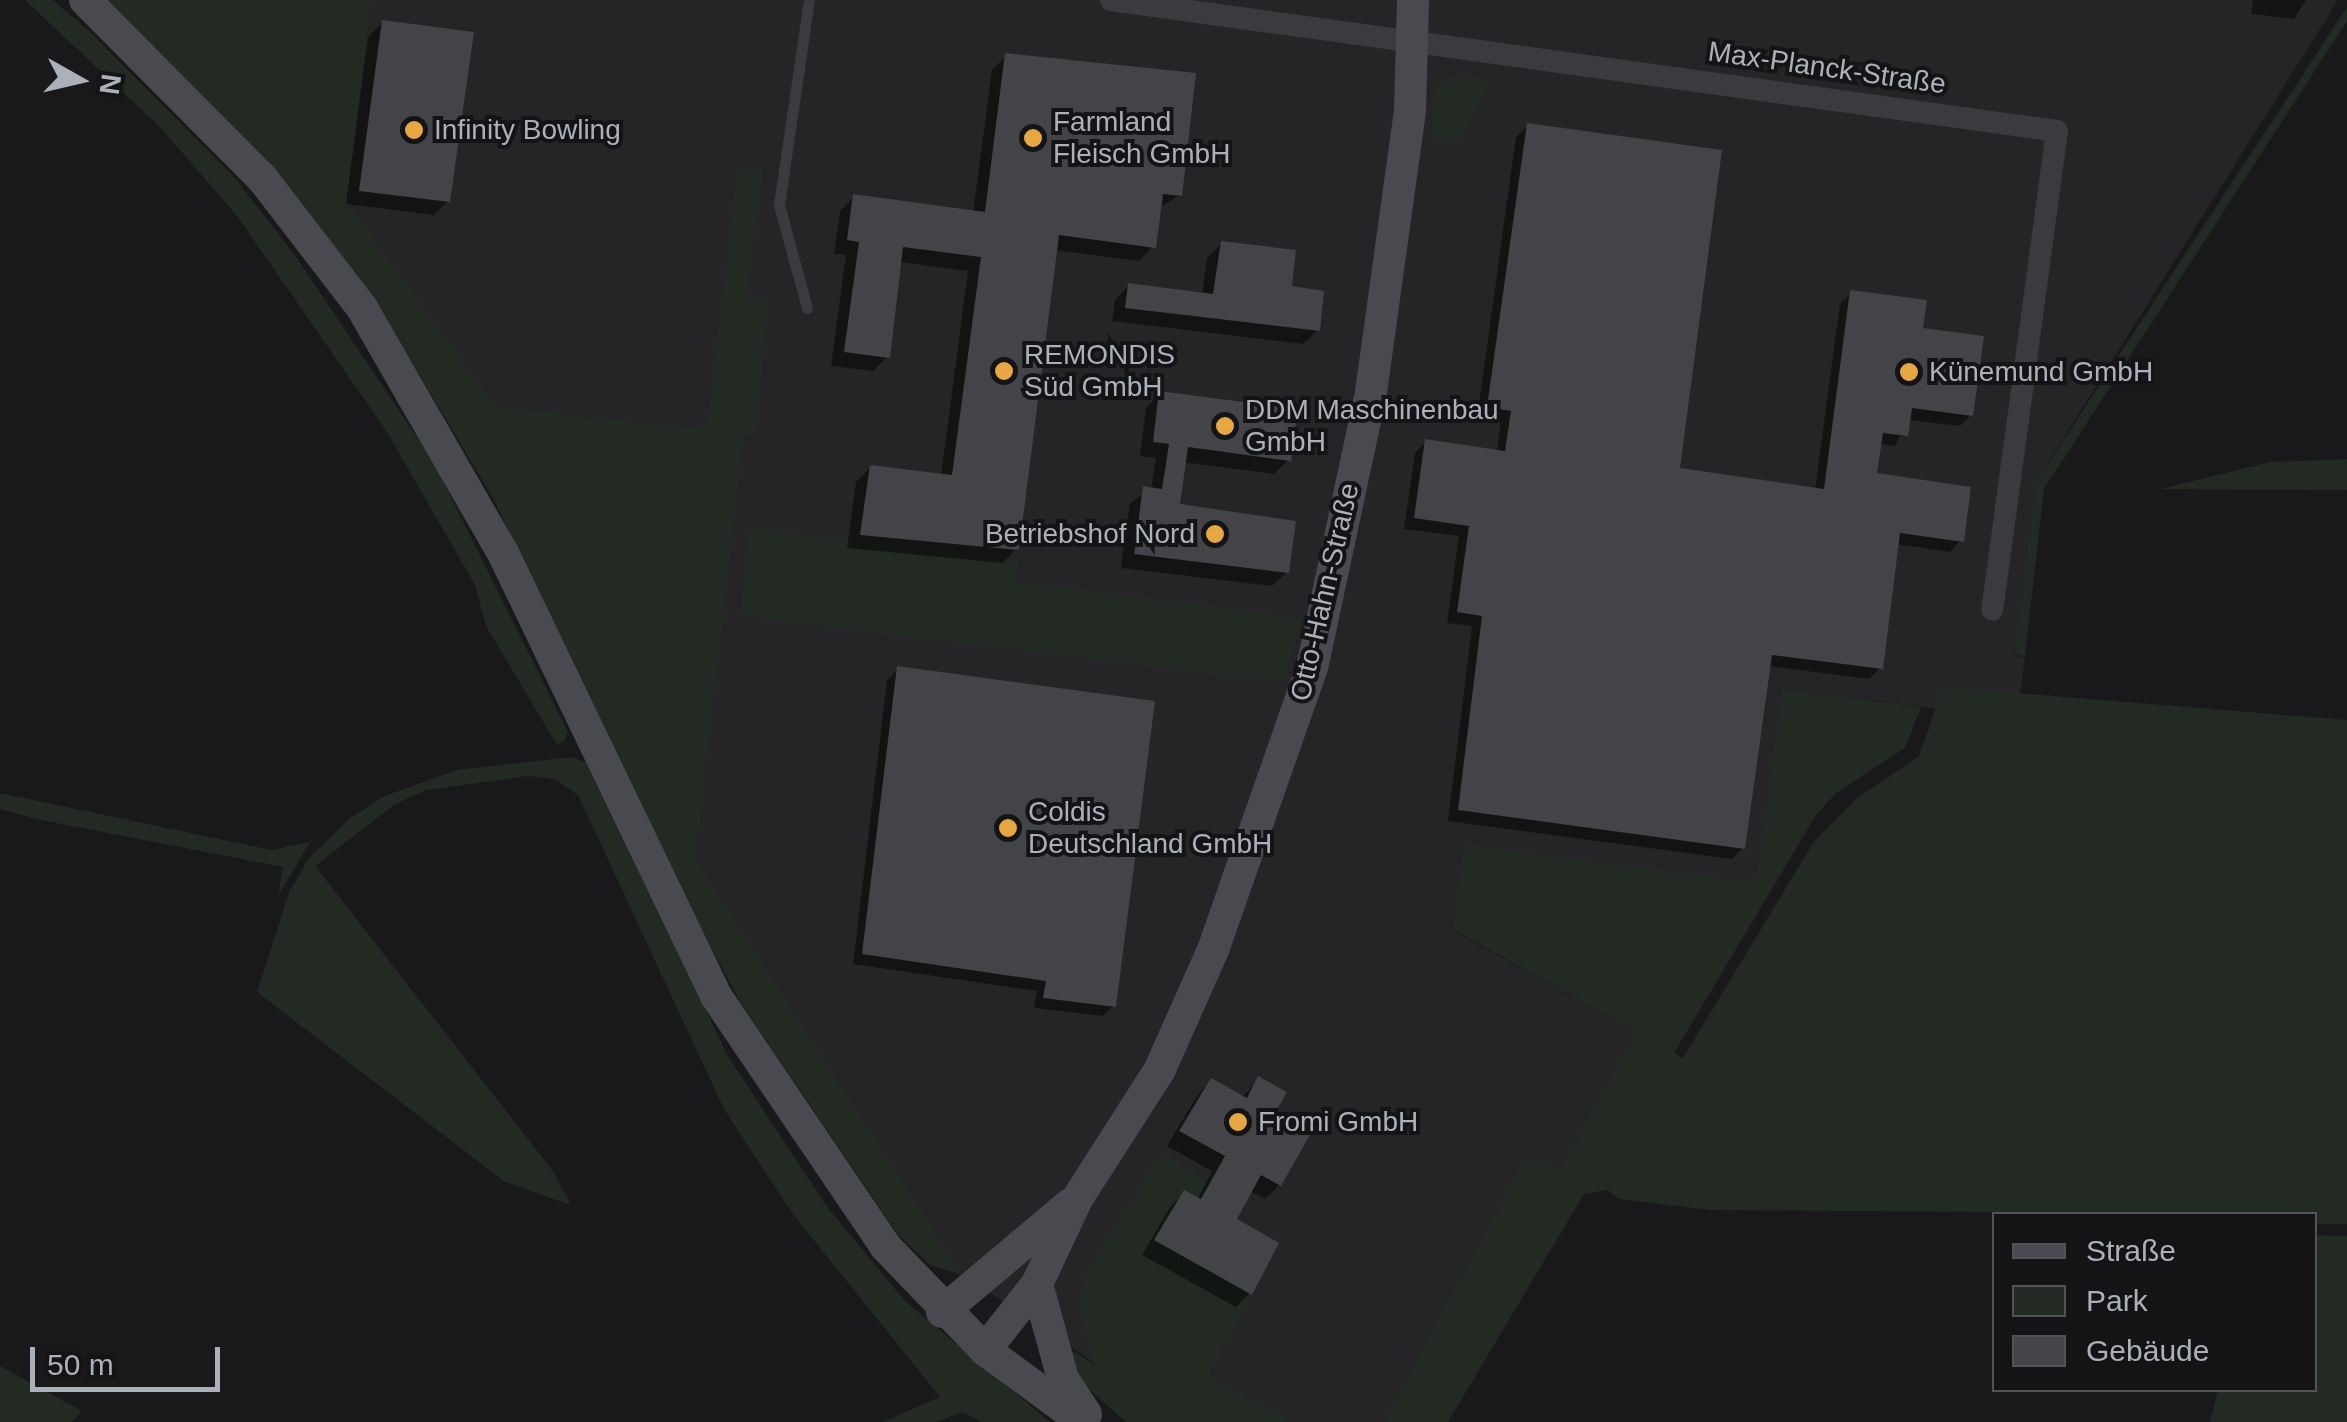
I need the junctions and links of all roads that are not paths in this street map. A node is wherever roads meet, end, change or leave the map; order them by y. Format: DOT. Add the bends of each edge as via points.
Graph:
graph roads {
  1 [pos="85,0"];
  2 [pos="809,0"];
  3 [pos="1111,0"];
  4 [pos="1412,0"];
  5 [pos="1413,39"];
  6 [pos="807,308"];
  7 [pos="1992,610"];
  8 [pos="1076,1200"];
  9 [pos="1037,1284"];
  10 [pos="942,1312"];
  11 [pos="984,1350"];
  12 [pos="1083,1422"];
  13 [pos="1091,1422"];
  1 -- 10 [label="street" via="262,178 362,308 503,553 716,996 884,1246"];
  2 -- 6 [label="lane" via="779,205"];
  3 -- 5 [label="street, Max-Planck-Straße"];
  4 -- 5 [label="street, Otto-Hahn-Straße"];
  5 -- 7 [label="street, Max-Planck-Straße" via="2056,131"];
  5 -- 8 [label="street, Otto-Hahn-Straße" via="1410,110 1371,392 1312,668 1213,950 1160,1068"];
  8 -- 9 [label="street"];
  8 -- 10 [label="street"];
  9 -- 11 [label="street"];
  9 -- 13 [label="street" via="1063,1379"];
  10 -- 11 [label="street"];
  11 -- 12 [label="street"];
}
